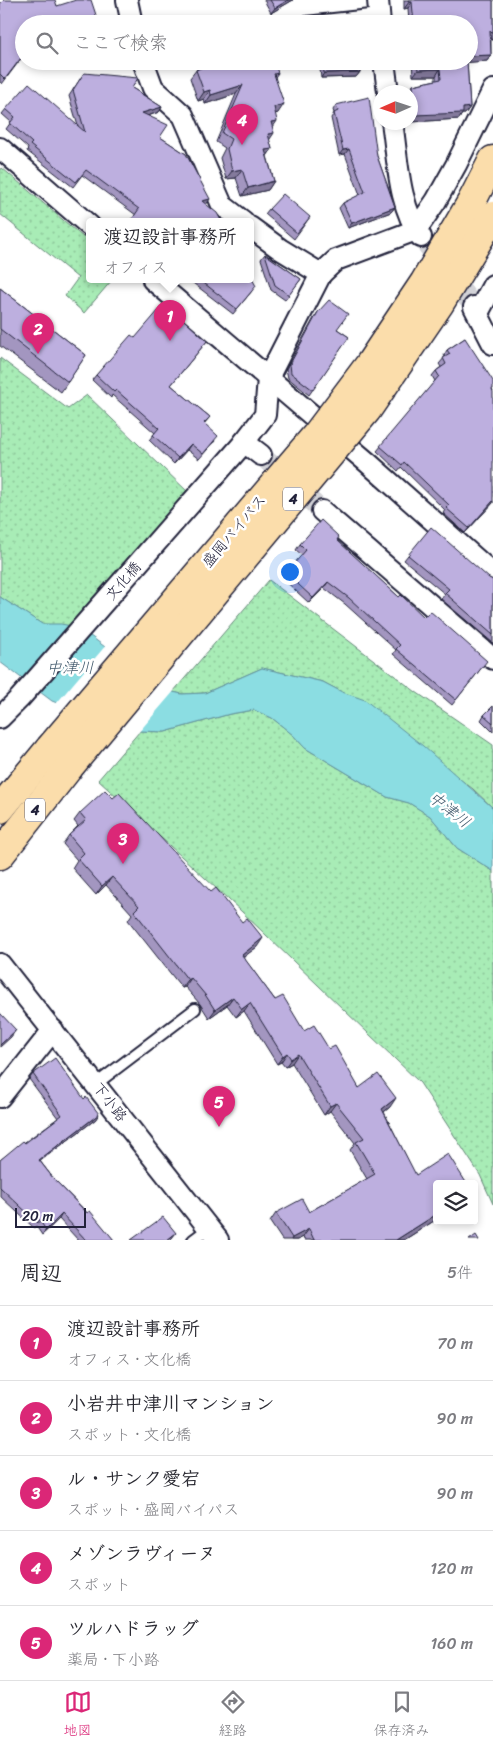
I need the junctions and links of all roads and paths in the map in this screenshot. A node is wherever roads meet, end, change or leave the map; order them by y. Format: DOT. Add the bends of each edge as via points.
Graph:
graph roads {
  1 [pos="131,1"];
  2 [pos="379,12"];
  3 [pos="132,15"];
  4 [pos="357,15"];
  5 [pos="146,70"];
  6 [pos="385,70"];
  7 [pos="387,85"];
  8 [pos="493,90"];
  9 [pos="393,130"];
  10 [pos="0,148"];
  11 [pos="493,160"];
  12 [pos="486,211"];
  13 [pos="239,218"];
  14 [pos="86,223"];
  15 [pos="254,230"];
  16 [pos="418,233"];
  17 [pos="321,274"];
  18 [pos="157,283"];
  19 [pos="493,285"];
  20 [pos="493,344"];
  21 [pos="268,378"];
  22 [pos="244,442"];
  23 [pos="261,456"];
  24 [pos="322,511"];
  25 [pos="493,574"];
  26 [pos="491,652"];
  27 [pos="0,718"];
  28 [pos="0,809"];
  29 [pos="0,855"];
  30 [pos="0,964"];
  31 [pos="195,1009"];
  32 [pos="53,1030"];
  33 [pos="96,1084"];
  34 [pos="0,1097"];
  35 [pos="207,1236"];
  1 -- 3 [label="street"];
  2 -- 4 [label="lane"];
  5 -- 13 [label="street" via="153,88 182,116 222,205"];
  6 -- 7 [label="street"];
  8 -- 16 [label="street"];
  9 -- 16 [label="street" via="401,189"];
  10 -- 14 [label="street"];
  11 -- 12 [label="highway, 盛岡バイパス / 4"];
  12 -- 28 [label="highway, 盛岡バイパス / 4, bridge" via="424,282 369,365 317,434"];
  12 -- 29 [label="highway, 盛岡バイパス / 4, bridge" via="440,303 367,410 70,766"];
  15 -- 17 [label="street"];
  16 -- 17 [label="street" via="336,260"];
  17 -- 21 [label="street"];
  18 -- 21 [label="street"];
  19 -- 20 [label="street" via="476,310"];
  21 -- 22 [label="street, 文化橋" via="265,415"];
  21 -- 25 [label="street"];
  22 -- 23 [label="street"];
  22 -- 27 [label="street, 文化橋"];
  24 -- 26 [label="street"];
  30 -- 32 [label="street, 下小路"];
  31 -- 33 [label="lane"];
  32 -- 33 [label="street, 下小路"];
  32 -- 34 [label="street"];
  33 -- 35 [label="street, 下小路"];
}
